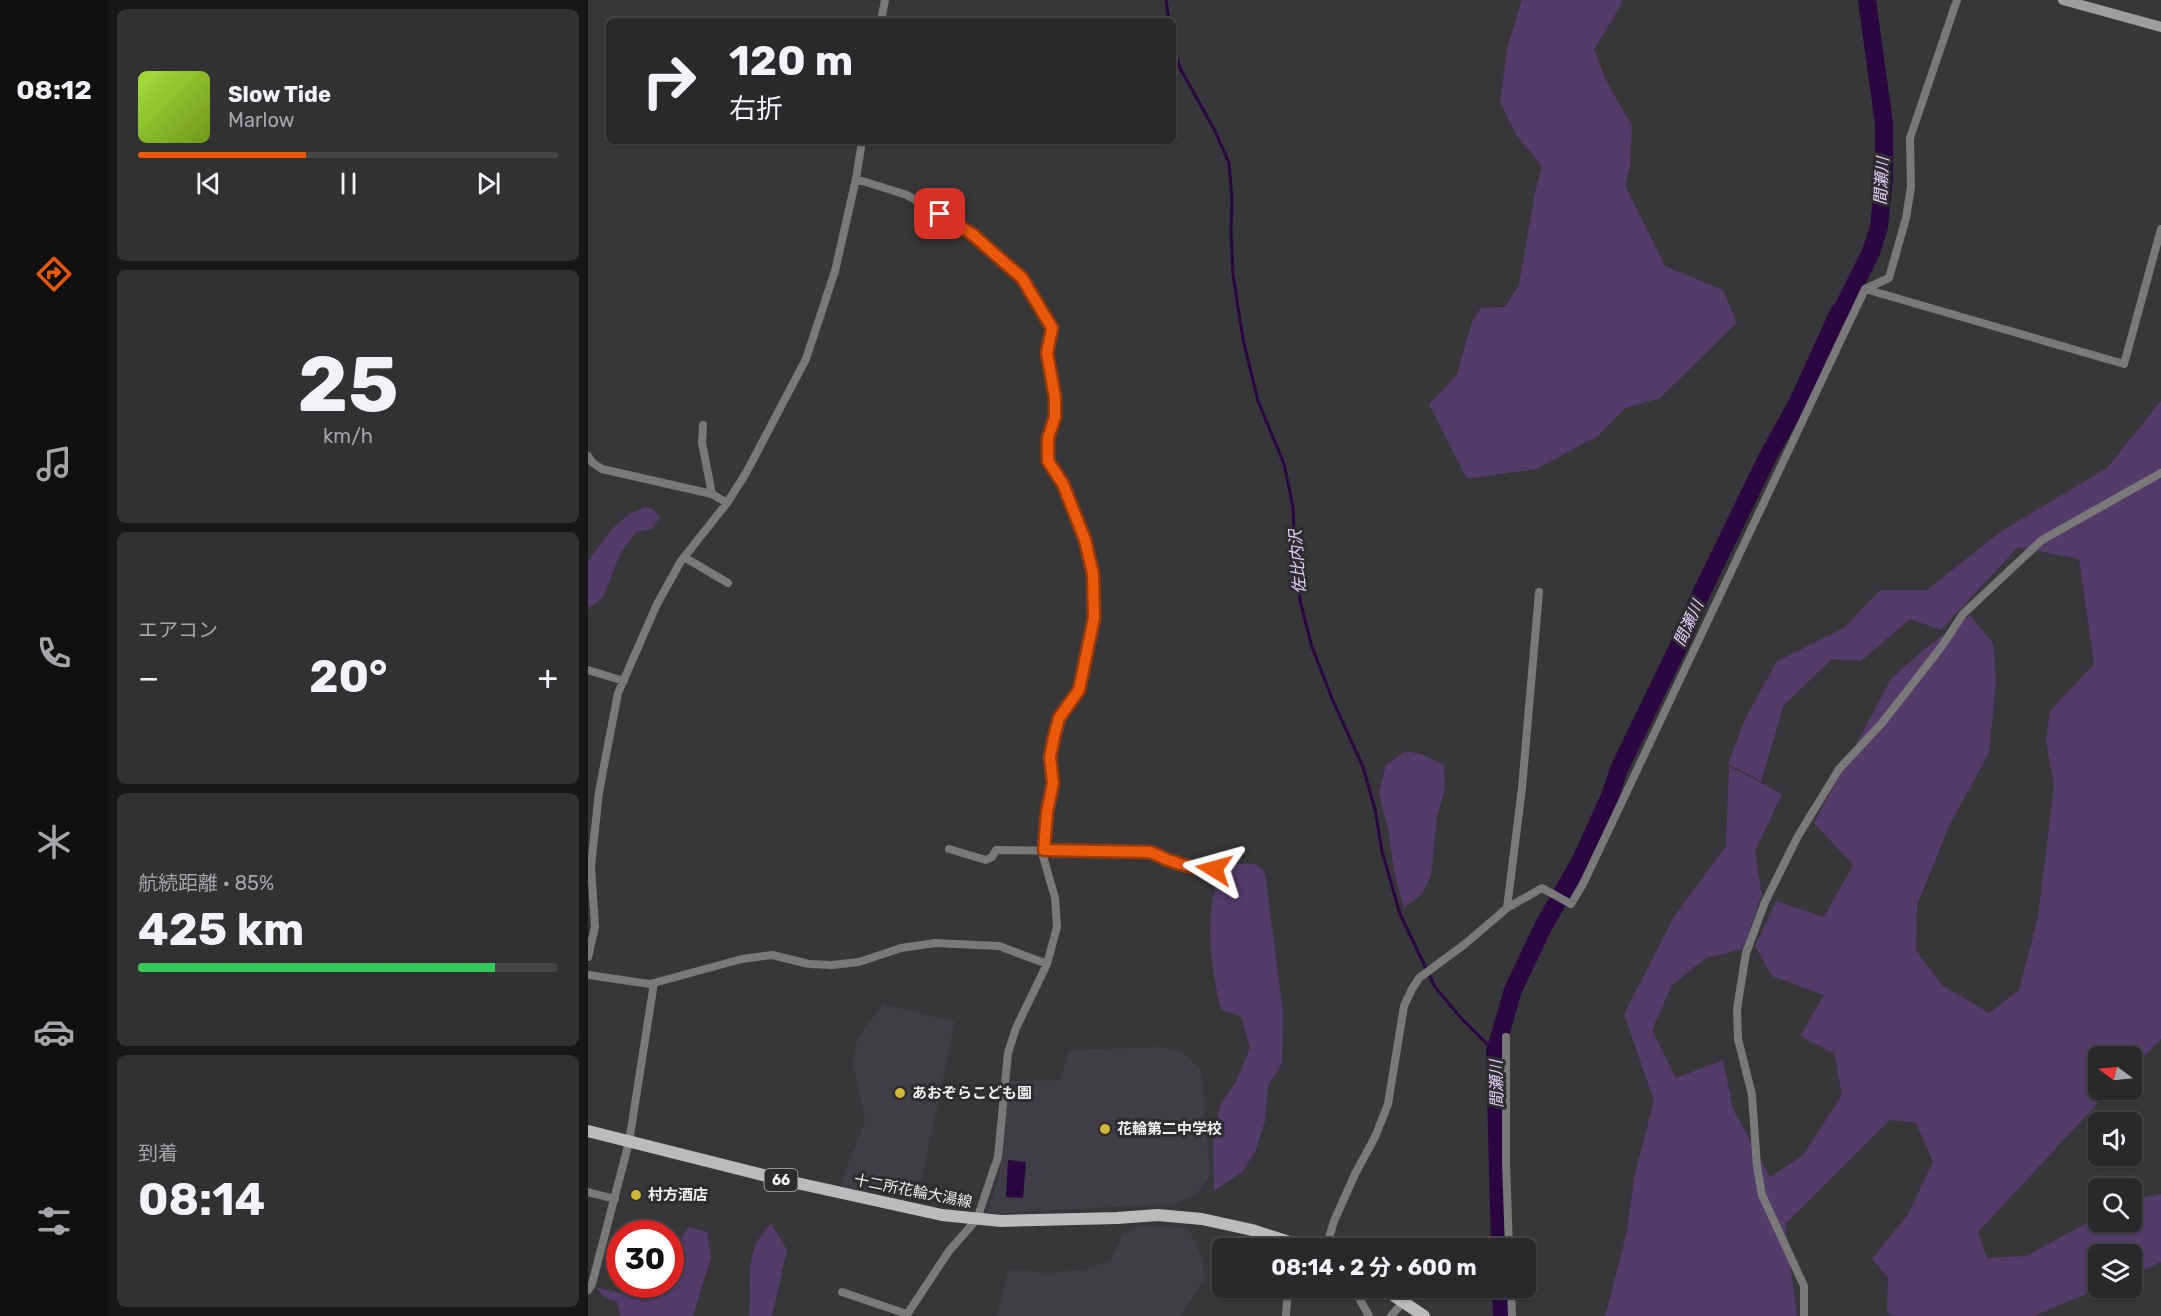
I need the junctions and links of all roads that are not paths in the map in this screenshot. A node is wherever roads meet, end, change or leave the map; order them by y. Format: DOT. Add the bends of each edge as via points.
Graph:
graph roads {
  1 [pos="885,0"];
  2 [pos="1957,0"];
  3 [pos="2063,0"];
  4 [pos="882,18"];
  5 [pos="2161,27"];
  6 [pos="862,144"];
  7 [pos="856,179"];
  8 [pos="2161,229"];
  9 [pos="1865,289"];
  10 [pos="703,425"];
  11 [pos="588,456"];
  12 [pos="2161,472"];
  13 [pos="712,494"];
  14 [pos="727,503"];
  15 [pos="684,557"];
  16 [pos="728,583"];
  17 [pos="1539,592"];
  18 [pos="588,670"];
  19 [pos="624,681"];
  20 [pos="949,849"];
  21 [pos="1044,850"];
  22 [pos="1214,869"];
  23 [pos="1507,908"];
  24 [pos="588,957"];
  25 [pos="1047,964"];
  26 [pos="588,975"];
  27 [pos="654,983"];
  28 [pos="1506,1037"];
  29 [pos="588,1131"];
  30 [pos="629,1142"];
  31 [pos="588,1192"];
  32 [pos="615,1199"];
  33 [pos="977,1219"];
  34 [pos="1275,1238"];
  35 [pos="1329,1238"];
  36 [pos="1509,1238"];
  37 [pos="588,1290"];
  38 [pos="842,1292"];
  39 [pos="1287,1298"];
  40 [pos="1359,1298"];
  41 [pos="1399,1298"];
  42 [pos="1511,1298"];
  43 [pos="1404,1301"];
  44 [pos="907,1315"];
  45 [pos="1286,1316"];
  46 [pos="1369,1316"];
  47 [pos="1392,1316"];
  48 [pos="1424,1316"];
  49 [pos="1512,1316"];
  50 [pos="1804,1316"];
  1 -- 4 [label="street"];
  2 -- 9 [label="street" via="1910,138 1911,187 1889,278"];
  3 -- 5 [label="street"];
  6 -- 7 [label="street"];
  7 -- 14 [label="street" via="835,271 806,359"];
  7 -- 21 [label="street" via="907,195 972,234 1022,278 1052,328 1047,353 1055,417 1048,438 1048,461 1063,484 1085,540 1093,574 1094,618 1079,690 1059,718 1054,737 1050,757 1053,783"];
  8 -- 9 [label="street" via="2124,364"];
  9 -- 23 [label="street" via="1582,886 1571,904 1542,888"];
  10 -- 13 [label="street" via="702,443"];
  11 -- 13 [label="street" via="602,469 618,474"];
  12 -- 50 [label="street" via="2042,540 1964,614 1882,723 1839,769 1798,836 1765,902 1746,953 1737,1010 1738,1039 1752,1095 1762,1196 1804,1286"];
  13 -- 14 [label="street"];
  14 -- 15 [label="street"];
  15 -- 16 [label="street"];
  15 -- 19 [label="street" via="657,604"];
  17 -- 23 [label="street"];
  18 -- 19 [label="street"];
  19 -- 24 [label="street" via="618,693 599,792 591,866 595,927"];
  20 -- 21 [label="street" via="986,860 996,850"];
  21 -- 22 [label="street" via="1149,852 1168,861"];
  21 -- 25 [label="street" via="1058,927"];
  23 -- 35 [label="street" via="1419,978 1404,1006 1388,1104"];
  25 -- 27 [label="street" via="999,946 935,943 832,965 772,955 752,957"];
  25 -- 33 [label="street" via="1008,1053 998,1157"];
  26 -- 27 [label="street"];
  27 -- 30 [label="street"];
  28 -- 36 [label="street"];
  29 -- 30 [label="main road, 十二所花輪大湯線 / 66"];
  30 -- 32 [label="street"];
  30 -- 33 [label="main road, 十二所花輪大湯線 / 66" via="783,1180"];
  31 -- 32 [label="street"];
  32 -- 37 [label="street"];
  33 -- 34 [label="main road, 十二所花輪大湯線 / 66" via="1158,1215 1202,1219"];
  33 -- 44 [label="street" via="949,1251"];
  38 -- 44 [label="street"];
  39 -- 45 [label="street"];
  40 -- 46 [label="street"];
  41 -- 43 [label="main road"];
  42 -- 49 [label="street"];
  43 -- 47 [label="street"];
  43 -- 48 [label="main road"];
}
